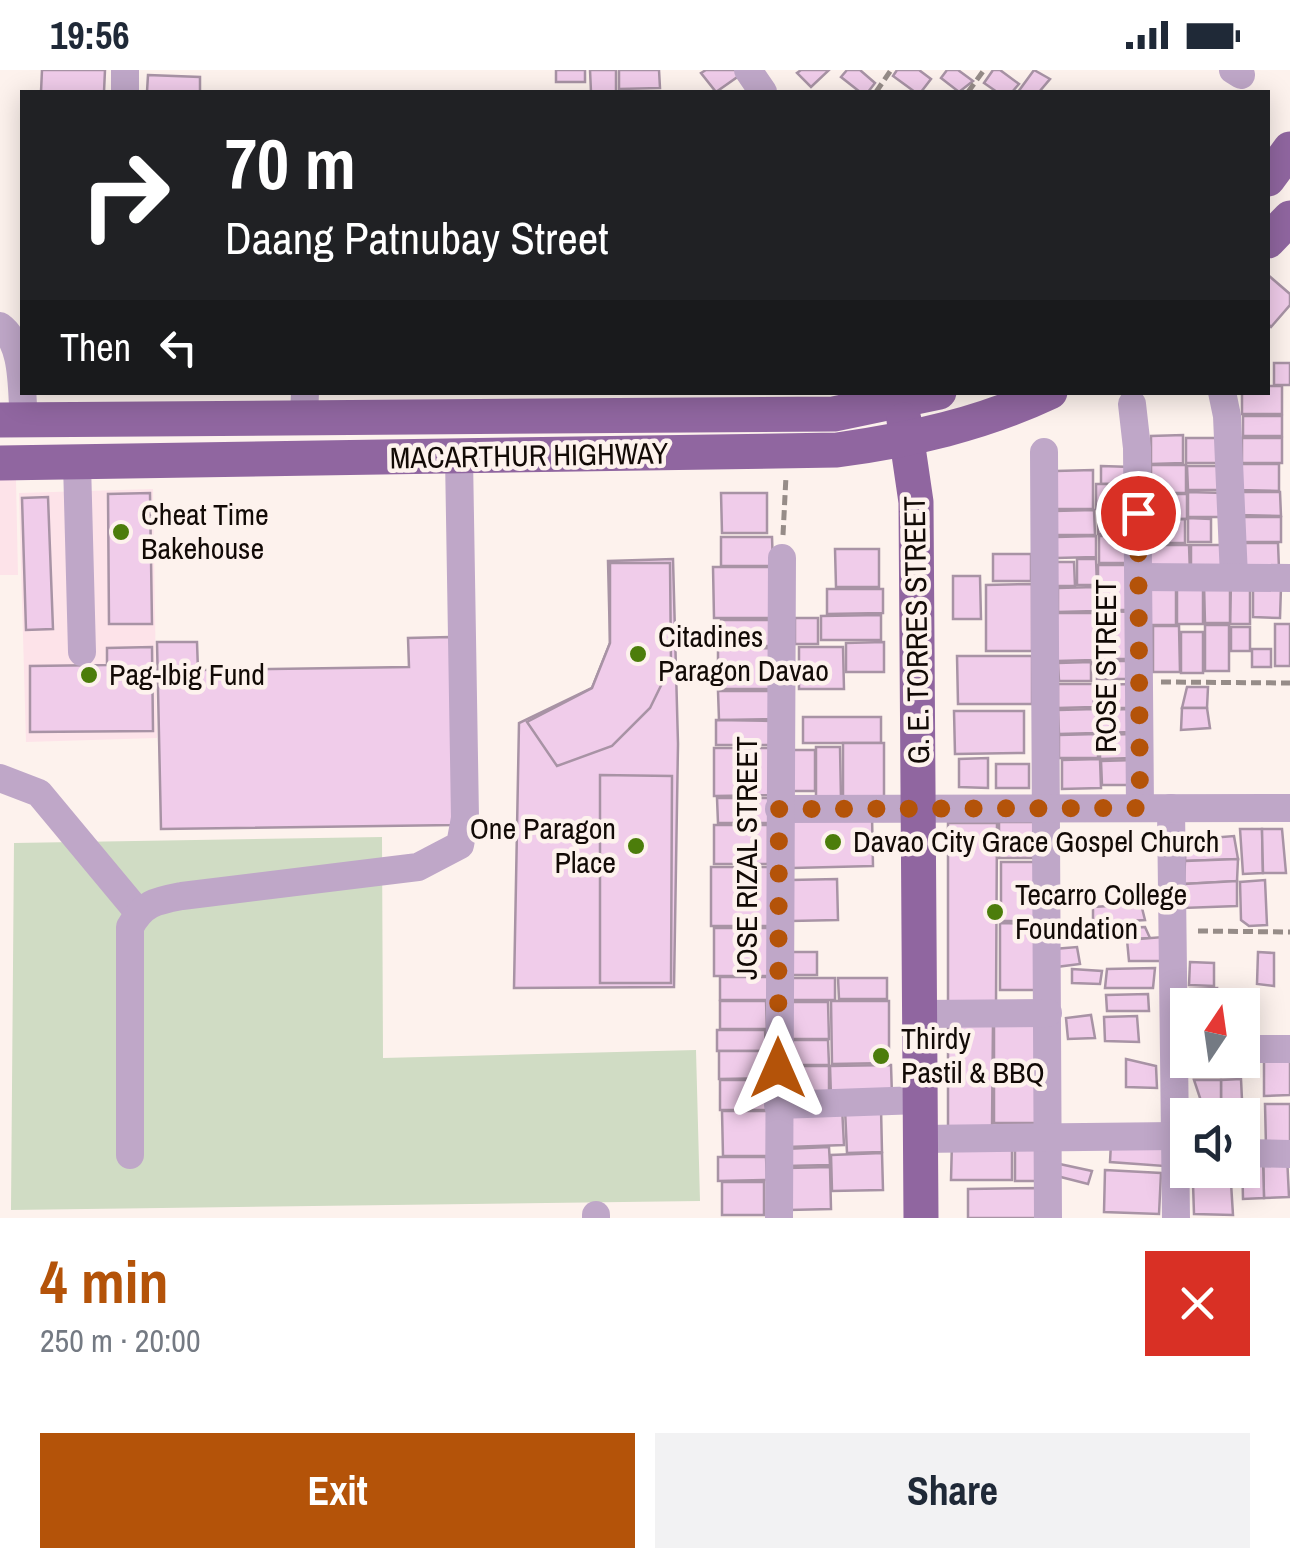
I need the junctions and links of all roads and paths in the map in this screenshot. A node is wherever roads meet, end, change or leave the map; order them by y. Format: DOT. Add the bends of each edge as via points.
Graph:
graph roads {
  1 [pos="1290,149"];
  2 [pos="1270,176"];
  3 [pos="1290,218"];
  4 [pos="1270,239"];
  5 [pos="0,326"];
  6 [pos="929,395"];
  7 [pos="1043,395"];
  8 [pos="1223,395"];
  9 [pos="856,402"];
  10 [pos="901,403"];
  11 [pos="1132,404"];
  12 [pos="304,405"];
  13 [pos="388,405"];
  14 [pos="124,406"];
  15 [pos="12,420"];
  16 [pos="908,439"];
  17 [pos="1044,452"];
  18 [pos="459,457"];
  19 [pos="0,463"];
  20 [pos="77,463"];
  21 [pos="787,469"];
  22 [pos="782,558"];
  23 [pos="1138,577"];
  24 [pos="1234,577"];
  25 [pos="1290,578"];
  26 [pos="82,652"];
  27 [pos="1138,682"];
  28 [pos="1290,684"];
  29 [pos="0,778"];
  30 [pos="919,807"];
  31 [pos="1048,807"];
  32 [pos="1140,808"];
  33 [pos="1170,808"];
  34 [pos="1290,808"];
  35 [pos="779,809"];
  36 [pos="138,912"];
  37 [pos="1171,931"];
  38 [pos="1290,932"];
  39 [pos="1176,988"];
  40 [pos="1048,1013"];
  41 [pos="920,1014"];
  42 [pos="1260,1049"];
  43 [pos="1290,1049"];
  44 [pos="920,1100"];
  45 [pos="778,1104"];
  46 [pos="920,1138"];
  47 [pos="1048,1138"];
  48 [pos="1170,1147"];
  49 [pos="1260,1154"];
  50 [pos="1290,1154"];
  51 [pos="130,1155"];
  52 [pos="1177,1188"];
  53 [pos="779,1218"];
  54 [pos="921,1218"];
  55 [pos="1048,1218"];
  56 [pos="1176,1218"];
  1 -- 2 [label="main road"];
  3 -- 4 [label="main road"];
  5 -- 15 [label="street" via="16,350"];
  6 -- 10 [label="main road, MACARTHUR HIGHWAY"];
  7 -- 16 [label="main road, MACARTHUR HIGHWAY"];
  8 -- 24 [label="street"];
  9 -- 10 [label="main road, MACARTHUR HIGHWAY"];
  9 -- 13 [label="main road, MACARTHUR HIGHWAY"];
  10 -- 16 [label="main road, G. E. TORRES STREET"];
  11 -- 23 [label="street, ROSE STREET"];
  12 -- 13 [label="main road, MACARTHUR HIGHWAY"];
  12 -- 14 [label="main road, MACARTHUR HIGHWAY"];
  14 -- 15 [label="main road, MACARTHUR HIGHWAY"];
  16 -- 18 [label="main road, MACARTHUR HIGHWAY" via="770,453"];
  16 -- 30 [label="main road, G. E. TORRES STREET" via="916,502"];
  17 -- 31 [label="street"];
  18 -- 20 [label="main road, MACARTHUR HIGHWAY"];
  18 -- 36 [label="street" via="465,818 460,845 418,868 182,896 150,902"];
  19 -- 20 [label="main road, MACARTHUR HIGHWAY"];
  20 -- 26 [label="street"];
  21 -- 22 [label="path"];
  22 -- 35 [label="street, JOSE RIZAL STREET"];
  23 -- 24 [label="street"];
  23 -- 27 [label="street, ROSE STREET"];
  24 -- 25 [label="street"];
  27 -- 28 [label="path"];
  27 -- 32 [label="street, ROSE STREET"];
  29 -- 36 [label="street" via="39,794"];
  30 -- 31 [label="street"];
  30 -- 35 [label="street"];
  30 -- 41 [label="main road, G. E. TORRES STREET"];
  31 -- 32 [label="street"];
  31 -- 40 [label="street"];
  32 -- 33 [label="street"];
  33 -- 34 [label="street"];
  33 -- 37 [label="street"];
  35 -- 45 [label="street, JOSE RIZAL STREET"];
  36 -- 51 [label="street" via="130,927"];
  37 -- 38 [label="path"];
  37 -- 39 [label="street"];
  40 -- 41 [label="street"];
  40 -- 47 [label="street"];
  41 -- 44 [label="main road, G. E. TORRES STREET"];
  42 -- 43 [label="street"];
  44 -- 45 [label="street"];
  44 -- 46 [label="main road, G. E. TORRES STREET"];
  45 -- 53 [label="street, JOSE RIZAL STREET"];
  46 -- 47 [label="street"];
  46 -- 54 [label="main road, G. E. TORRES STREET"];
  47 -- 48 [label="street"];
  47 -- 55 [label="street"];
  49 -- 50 [label="street"];
  52 -- 56 [label="street"];
}
